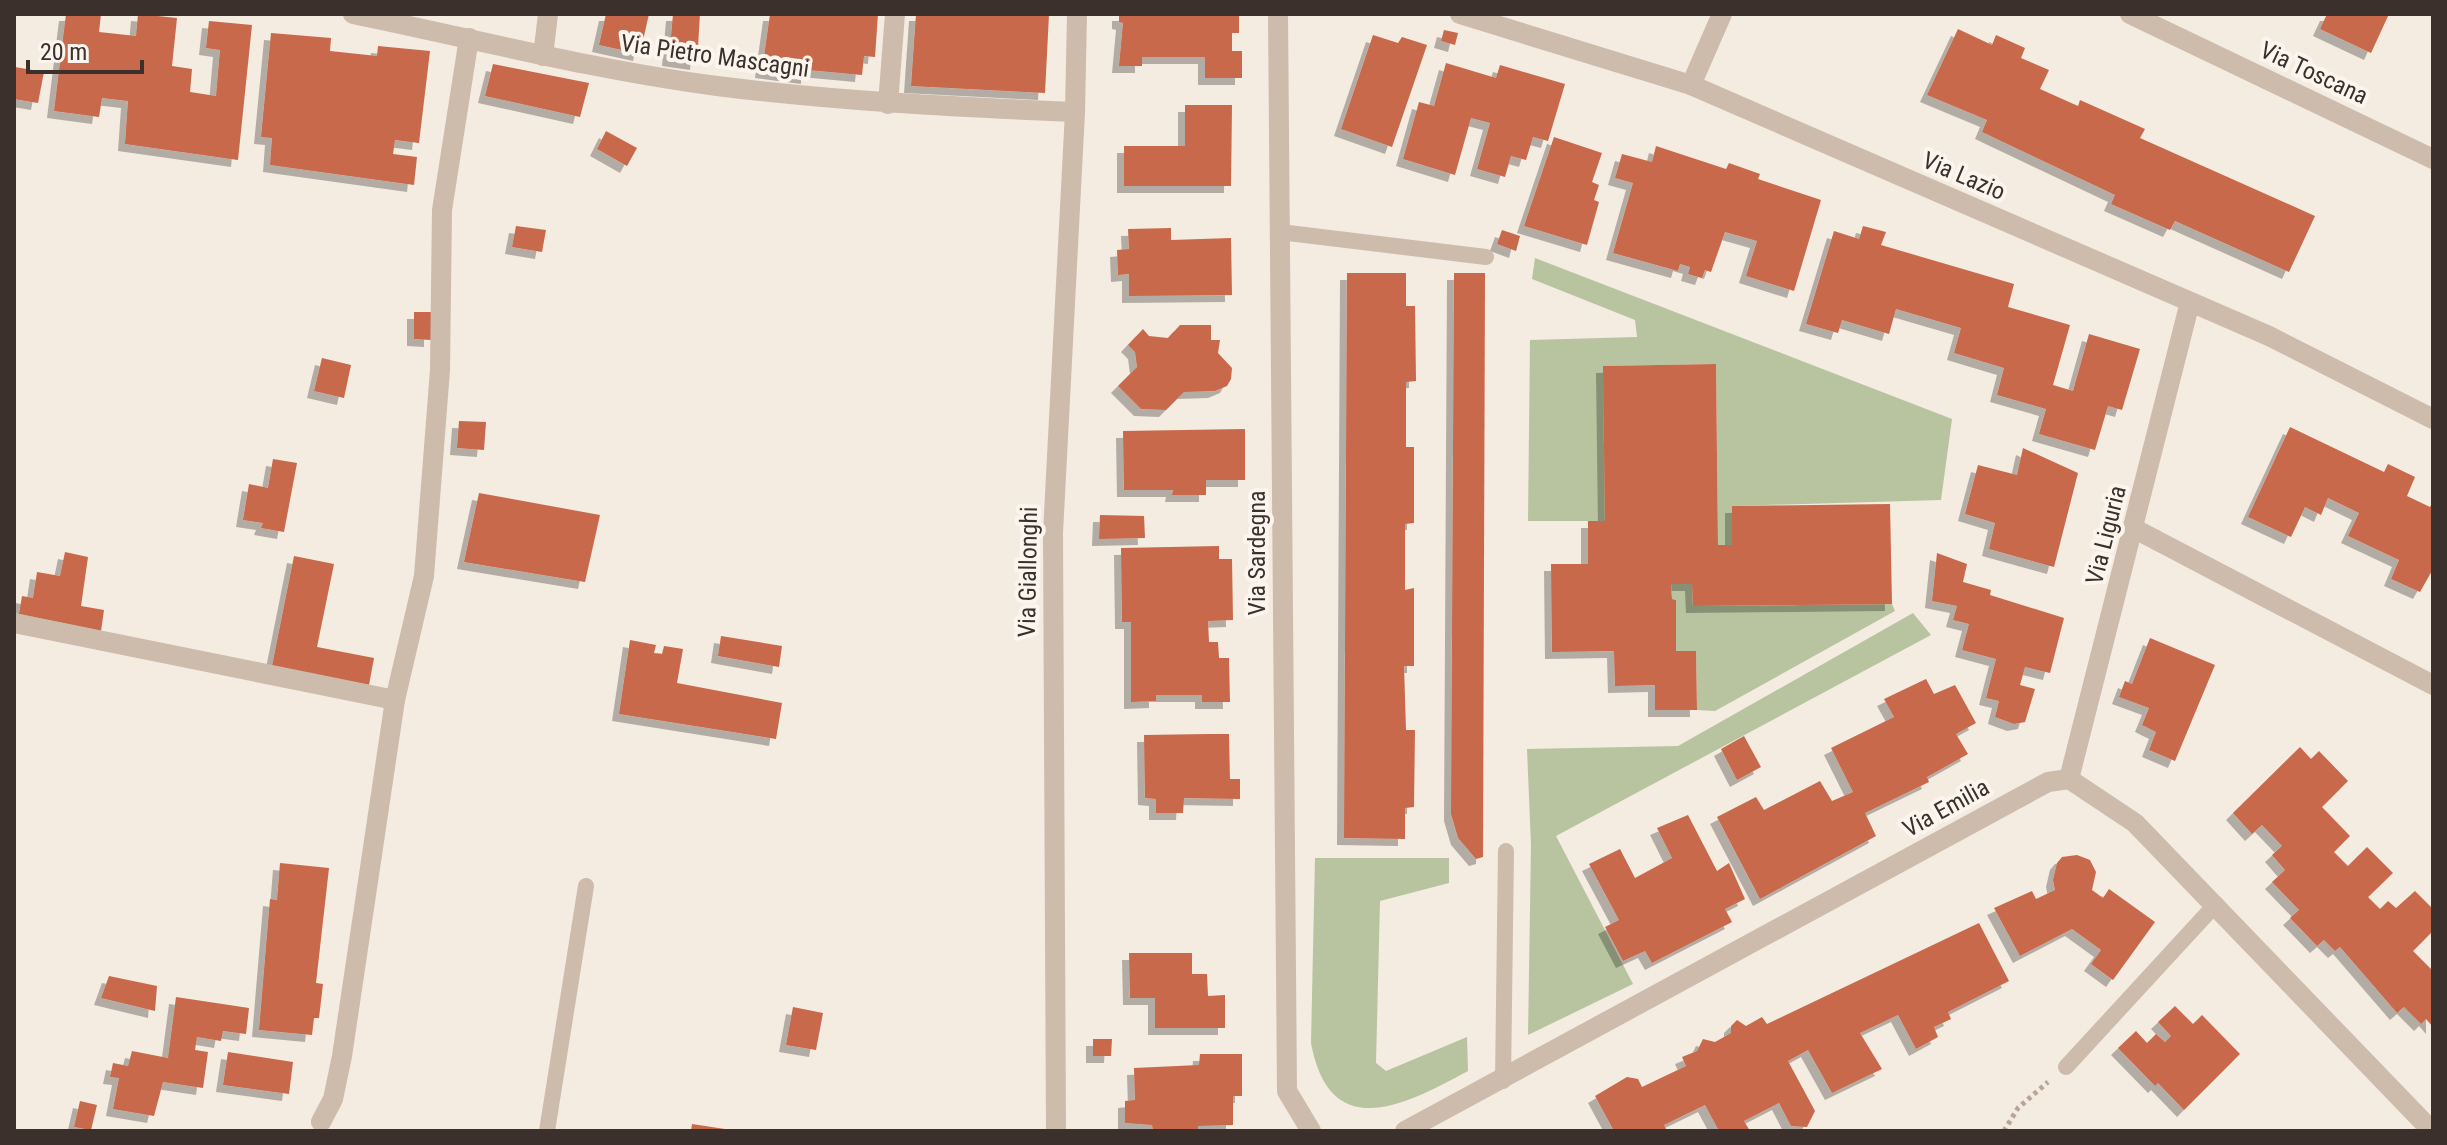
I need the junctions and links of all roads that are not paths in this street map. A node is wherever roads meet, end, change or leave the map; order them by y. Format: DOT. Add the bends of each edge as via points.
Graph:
graph roads {
  1 [pos="353,14"];
  2 [pos="548,14"];
  3 [pos="895,14"];
  4 [pos="1077,14"];
  5 [pos="1278,14"];
  6 [pos="1460,14"];
  7 [pos="1722,14"];
  8 [pos="2130,14"];
  9 [pos="469,38"];
  10 [pos="543,56"];
  11 [pos="1691,85"];
  12 [pos="888,104"];
  13 [pos="1075,112"];
  14 [pos="2433,159"];
  15 [pos="1280,232"];
  16 [pos="1486,257"];
  17 [pos="2190,302"];
  18 [pos="2433,419"];
  19 [pos="2135,529"];
  20 [pos="14,623"];
  21 [pos="2433,685"];
  22 [pos="395,700"];
  23 [pos="2069,779"];
  24 [pos="1506,851"];
  25 [pos="586,886"];
  26 [pos="2216,904"];
  27 [pos="2066,1067"];
  28 [pos="1503,1081"];
  29 [pos="321,1122"];
  30 [pos="547,1131"];
  31 [pos="1056,1131"];
  32 [pos="1311,1131"];
  33 [pos="1405,1131"];
  34 [pos="2432,1131"];
  1 -- 9 [label="street, Via Pietro Mascagni"];
  2 -- 10 [label="street"];
  3 -- 12 [label="street"];
  4 -- 13 [label="street, Via Giallonghi"];
  5 -- 15 [label="street, Via Sardegna"];
  6 -- 11 [label="street, Via Lazio"];
  7 -- 11 [label="street"];
  8 -- 14 [label="street, Via Toscana"];
  9 -- 10 [label="street, Via Pietro Mascagni"];
  9 -- 22 [label="street" via="442,210 440,370 424,576"];
  10 -- 12 [label="street, Via Pietro Mascagni" via="716,86"];
  11 -- 17 [label="street, Via Lazio"];
  12 -- 13 [label="street, Via Pietro Mascagni"];
  13 -- 31 [label="street, Via Giallonghi" via="1053,533"];
  15 -- 16 [label="lane"];
  15 -- 32 [label="street, Via Sardegna" via="1287,1091"];
  17 -- 18 [label="street, Via Lazio"];
  17 -- 19 [label="street, Via Liguria"];
  19 -- 21 [label="street"];
  19 -- 23 [label="street, Via Liguria"];
  20 -- 22 [label="street"];
  22 -- 29 [label="street" via="342,1056 333,1099"];
  23 -- 26 [label="street" via="2135,823"];
  23 -- 28 [label="street, Via Emilia" via="2048,782"];
  24 -- 28 [label="lane"];
  25 -- 30 [label="lane"];
  26 -- 27 [label="lane"];
  26 -- 34 [label="street"];
  28 -- 33 [label="street, Via Emilia"];
}
